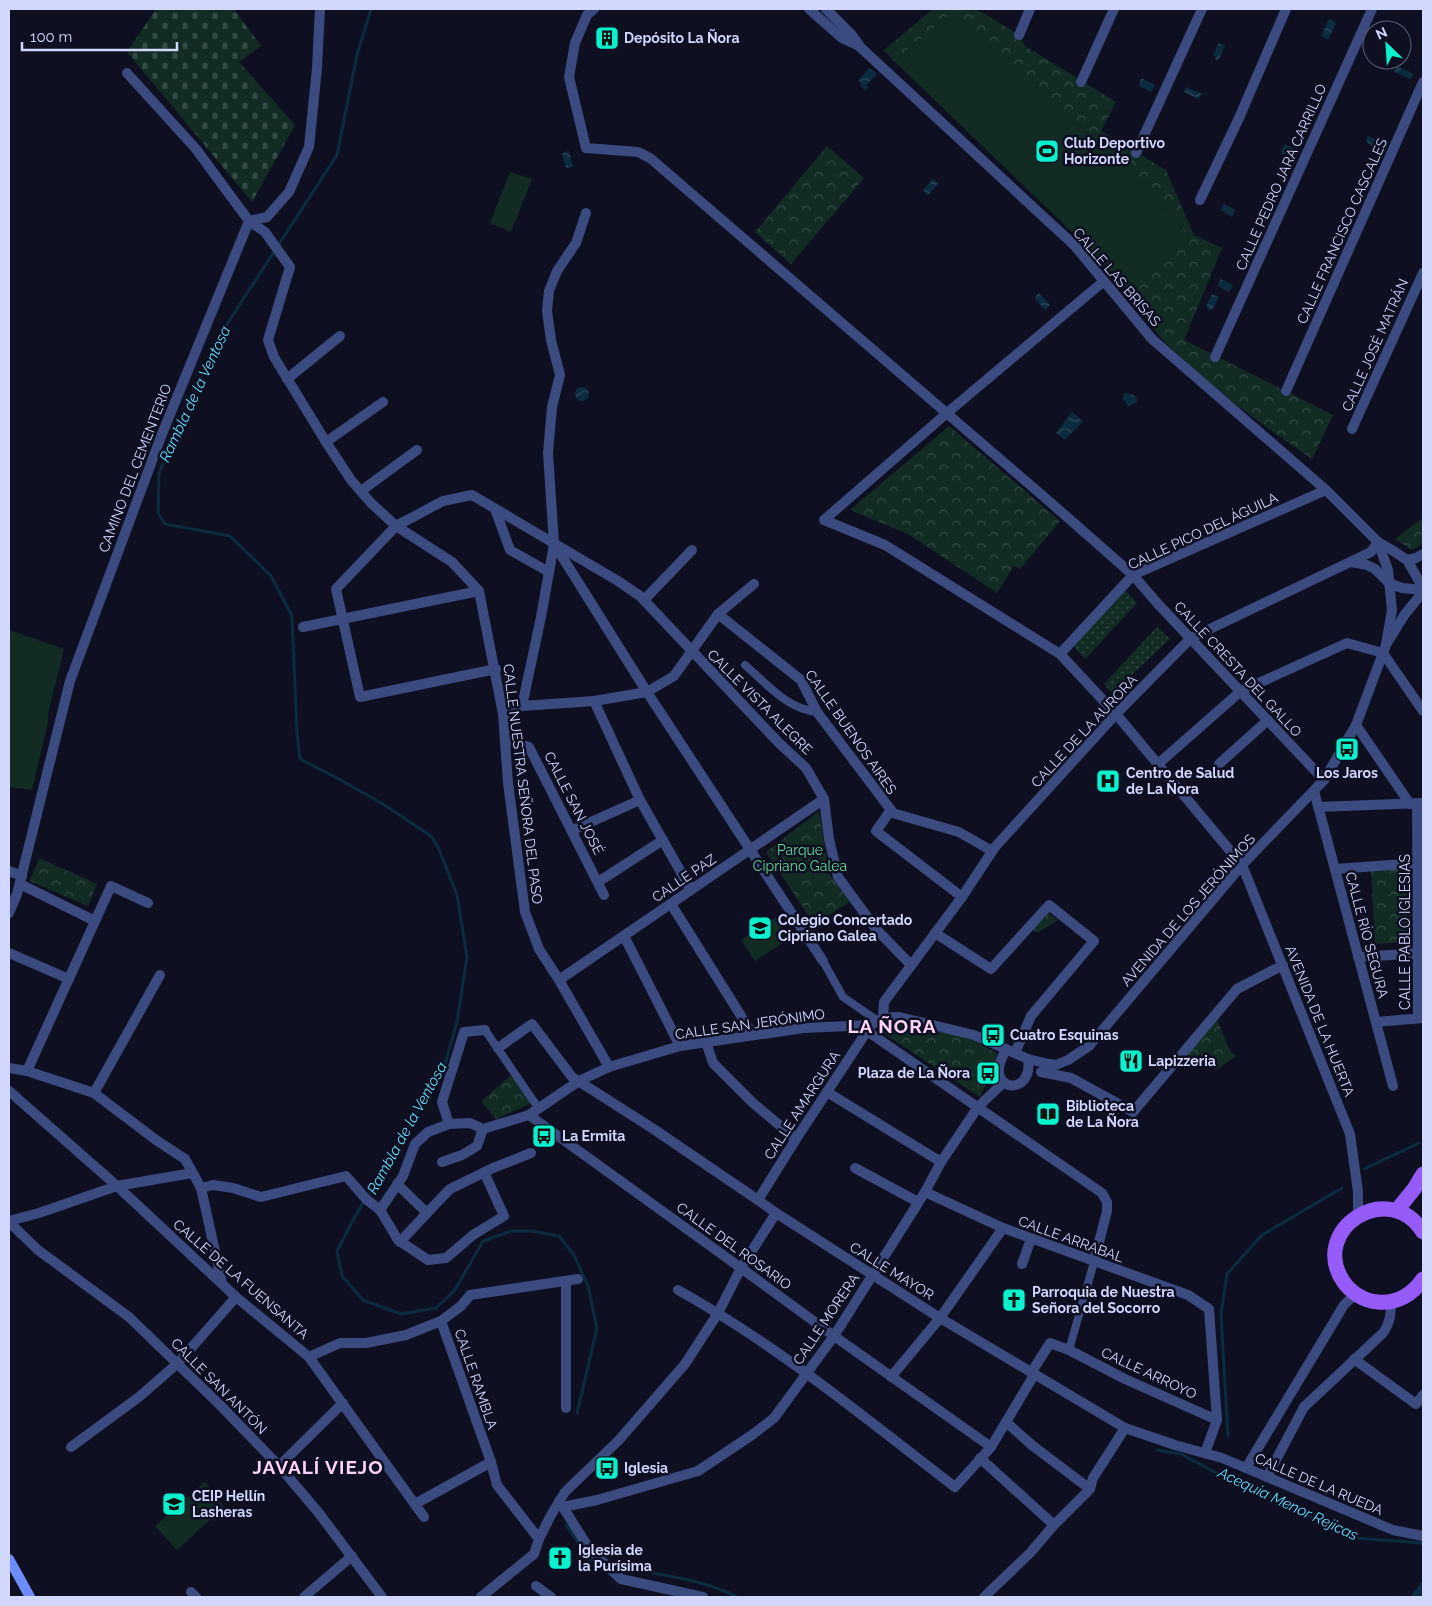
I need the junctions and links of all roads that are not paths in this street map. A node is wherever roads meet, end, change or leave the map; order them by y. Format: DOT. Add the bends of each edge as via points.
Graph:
graph roads {
  1 [pos="320,9"];
  2 [pos="594,9"];
  3 [pos="826,9"];
  4 [pos="1030,9"];
  5 [pos="1114,9"];
  6 [pos="1202,9"];
  7 [pos="1286,9"];
  8 [pos="1372,9"];
  9 [pos="810,10"];
  10 [pos="1019,35"];
  11 [pos="859,46"];
  12 [pos="127,73"];
  13 [pos="1081,82"];
  14 [pos="1423,82"];
  15 [pos="1136,153"];
  16 [pos="1200,200"];
  17 [pos="586,213"];
  18 [pos="249,221"];
  19 [pos="1423,273"];
  20 [pos="1104,281"];
  21 [pos="340,336"];
  22 [pos="1215,357"];
  23 [pos="287,379"];
  24 [pos="1286,391"];
  25 [pos="383,402"];
  26 [pos="947,413"];
  27 [pos="1352,429"];
  28 [pos="326,442"];
  29 [pos="417,450"];
  30 [pos="1326,490"];
  31 [pos="361,491"];
  32 [pos="495,509"];
  33 [pos="396,526"];
  34 [pos="1378,542"];
  35 [pos="554,544"];
  36 [pos="692,550"];
  37 [pos="1423,554"];
  38 [pos="1407,560"];
  39 [pos="1351,562"];
  40 [pos="550,572"];
  41 [pos="1133,575"];
  42 [pos="1389,583"];
  43 [pos="754,584"];
  44 [pos="1423,590"];
  45 [pos="479,591"];
  46 [pos="644,600"];
  47 [pos="718,614"];
  48 [pos="343,619"];
  49 [pos="304,626"];
  50 [pos="1191,638"];
  51 [pos="1384,649"];
  52 [pos="691,651"];
  53 [pos="1060,654"];
  54 [pos="745,665"];
  55 [pos="496,669"];
  56 [pos="1242,691"];
  57 [pos="647,692"];
  58 [pos="594,701"];
  59 [pos="522,706"];
  60 [pos="1423,711"];
  61 [pos="817,712"];
  62 [pos="504,714"];
  63 [pos="1116,714"];
  64 [pos="1268,720"];
  65 [pos="1356,725"];
  66 [pos="505,740"];
  67 [pos="1158,764"];
  68 [pos="1220,764"];
  69 [pos="1324,780"];
  70 [pos="1314,791"];
  71 [pos="824,799"];
  72 [pos="640,800"];
  73 [pos="1417,803"];
  74 [pos="1318,807"];
  75 [pos="890,811"];
  76 [pos="572,830"];
  77 [pos="662,840"];
  78 [pos="750,850"];
  79 [pos="992,851"];
  80 [pos="1419,863"];
  81 [pos="1242,864"];
  82 [pos="1335,869"];
  83 [pos="9,871"];
  84 [pos="21,880"];
  85 [pos="598,882"];
  86 [pos="691,890"];
  87 [pos="604,895"];
  88 [pos="962,897"];
  89 [pos="148,902"];
  90 [pos="671,904"];
  91 [pos="9,913"];
  92 [pos="95,921"];
  93 [pos="935,933"];
  94 [pos="624,936"];
  95 [pos="1421,953"];
  96 [pos="9,954"];
  97 [pos="1358,957"];
  98 [pos="823,961"];
  99 [pos="910,965"];
  100 [pos="1283,965"];
  101 [pos="160,975"];
  102 [pos="69,979"];
  103 [pos="559,980"];
  104 [pos="1421,1018"];
  105 [pos="1376,1022"];
  106 [pos="875,1024"];
  107 [pos="486,1030"];
  108 [pos="753,1035"];
  109 [pos="706,1042"];
  110 [pos="680,1046"];
  111 [pos="498,1048"];
  112 [pos="1010,1051"];
  113 [pos="1028,1060"];
  114 [pos="1068,1060"];
  115 [pos="610,1067"];
  116 [pos="9,1068"];
  117 [pos="1045,1068"];
  118 [pos="27,1071"];
  119 [pos="1072,1078"];
  120 [pos="1026,1079"];
  121 [pos="579,1081"];
  122 [pos="1004,1082"];
  123 [pos="1393,1086"];
  124 [pos="9,1091"];
  125 [pos="827,1092"];
  126 [pos="94,1093"];
  127 [pos="978,1107"];
  128 [pos="538,1109"];
  129 [pos="530,1115"];
  130 [pos="449,1124"];
  131 [pos="483,1130"];
  132 [pos="796,1139"];
  133 [pos="531,1153"];
  134 [pos="442,1162"];
  135 [pos="941,1162"];
  136 [pos="855,1168"];
  137 [pos="484,1172"];
  138 [pos="192,1173"];
  139 [pos="1423,1174"];
  140 [pos="397,1184"];
  141 [pos="117,1186"];
  142 [pos="201,1188"];
  143 [pos="924,1192"];
  144 [pos="758,1200"];
  145 [pos="918,1202"];
  146 [pos="380,1210"];
  147 [pos="1396,1210"];
  148 [pos="427,1213"];
  149 [pos="776,1213"];
  150 [pos="1364,1213"];
  151 [pos="9,1221"];
  152 [pos="1422,1224"];
  153 [pos="1003,1228"];
  154 [pos="1031,1239"];
  155 [pos="400,1242"];
  156 [pos="1094,1262"];
  157 [pos="1022,1264"];
  158 [pos="741,1268"];
  159 [pos="872,1275"];
  160 [pos="578,1279"];
  161 [pos="1423,1279"];
  162 [pos="566,1281"];
  163 [pos="222,1283"];
  164 [pos="678,1290"];
  165 [pos="1417,1294"];
  166 [pos="1357,1295"];
  167 [pos="236,1297"];
  168 [pos="1391,1302"];
  169 [pos="718,1313"];
  170 [pos="940,1318"];
  171 [pos="441,1321"];
  172 [pos="834,1336"];
  173 [pos="1069,1350"];
  174 [pos="309,1357"];
  175 [pos="1354,1360"];
  176 [pos="178,1363"];
  177 [pos="806,1374"];
  178 [pos="1032,1374"];
  179 [pos="890,1377"];
  180 [pos="1423,1395"];
  181 [pos="343,1402"];
  182 [pos="566,1408"];
  183 [pos="1217,1420"];
  184 [pos="1006,1422"];
  185 [pos="1125,1428"];
  186 [pos="71,1447"];
  187 [pos="991,1447"];
  188 [pos="1205,1453"];
  189 [pos="980,1458"];
  190 [pos="491,1462"];
  191 [pos="280,1466"];
  192 [pos="1246,1468"];
  193 [pos="1268,1477"];
  194 [pos="1090,1489"];
  195 [pos="415,1504"];
  196 [pos="561,1504"];
  197 [pos="424,1517"];
  198 [pos="1054,1525"];
  199 [pos="1423,1536"];
  200 [pos="539,1539"];
  201 [pos="352,1556"];
  202 [pos="9,1559"];
  203 [pos="536,1586"];
  204 [pos="487,1596"];
  205 [pos="30,1597"];
  206 [pos="304,1597"];
  207 [pos="382,1597"];
  208 [pos="551,1597"];
  209 [pos="703,1597"];
  210 [pos="984,1597"];
  1 -- 18 [label="street" via="309,147 288,192 267,217"];
  2 -- 26 [label="street, CALLE CRESTA DEL GALLO" via="587,15 575,43 569,76 586,148 638,152 650,158"];
  3 -- 11 [label="street"];
  4 -- 10 [label="street"];
  5 -- 13 [label="street"];
  6 -- 15 [label="street"];
  7 -- 16 [label="street"];
  8 -- 22 [label="street, CALLE PEDRO JARA CARRILLO"];
  9 -- 11 [label="street, CALLE LAS BRISAS" via="842,38"];
  11 -- 20 [label="street, CALLE LAS BRISAS" via="1074,245"];
  12 -- 18 [label="street" via="196,149"];
  14 -- 24 [label="street, CALLE FRANCISCO CASCALES"];
  17 -- 35 [label="street" via="576,243 557,271 549,292 551,340 560,375 552,407 548,453"];
  18 -- 23 [label="street" via="265,232 290,267 268,340"];
  18 -- 84 [label="street, CAMINO DEL CEMENTERIO" via="162,434 70,681"];
  19 -- 27 [label="street, CALLE JOSÉ MATRÁN"];
  20 -- 26 [label="street"];
  20 -- 30 [label="street, CALLE LAS BRISAS" via="1152,339"];
  21 -- 23 [label="street"];
  23 -- 28 [label="street"];
  25 -- 28 [label="street"];
  26 -- 41 [label="street, CALLE CRESTA DEL GALLO"];
  26 -- 53 [label="street, AVENIDA DE LA HUERTA" via="824,520 885,546"];
  28 -- 31 [label="street"];
  29 -- 31 [label="street"];
  30 -- 34 [label="street, CALLE LAS BRISAS"];
  30 -- 41 [label="street, CALLE PICO DEL ÁGUILA"];
  31 -- 33 [label="street"];
  32 -- 33 [label="street, CALLE VISTA ALEGRE" via="472,495 442,501"];
  32 -- 35 [label="street, CALLE VISTA ALEGRE"];
  32 -- 40 [label="street" via="510,550"];
  33 -- 45 [label="street" via="452,562"];
  33 -- 48 [label="street, CALLE VISTA ALEGRE" via="336,589"];
  34 -- 38 [label="street"];
  34 -- 39 [label="street, CALLE DE LA AURORA" via="1371,552"];
  34 -- 42 [label="street"];
  35 -- 40 [label="street"];
  35 -- 46 [label="street, CALLE VISTA ALEGRE"];
  35 -- 57 [label="street"];
  36 -- 46 [label="street"];
  37 -- 38 [label="street"];
  38 -- 44 [label="street"];
  39 -- 42 [label="street" via="1375,569"];
  39 -- 50 [label="street, CALLE DE LA AURORA"];
  40 -- 59 [label="street"];
  41 -- 50 [label="street, CALLE CRESTA DEL GALLO"];
  41 -- 53 [label="street, CALLE PICO DEL ÁGUILA"];
  42 -- 44 [label="street"];
  42 -- 51 [label="street" via="1392,610"];
  43 -- 47 [label="street"];
  44 -- 51 [label="street, AVENIDA DE LOS JERÓNIMOS"];
  45 -- 48 [label="street"];
  45 -- 55 [label="street, CALLE NUESTRA SEÑORA DEL PASO"];
  46 -- 52 [label="street, CALLE VISTA ALEGRE"];
  47 -- 52 [label="street"];
  47 -- 61 [label="street, CALLE BUENOS AIRES" via="801,680"];
  48 -- 49 [label="street"];
  48 -- 55 [label="street" via="360,697"];
  50 -- 56 [label="street, CALLE CRESTA DEL GALLO"];
  50 -- 63 [label="street, CALLE DE LA AURORA"];
  51 -- 56 [label="street" via="1347,643"];
  51 -- 60 [label="street"];
  51 -- 65 [label="street, AVENIDA DE LOS JERÓNIMOS"];
  52 -- 57 [label="street" via="674,676"];
  52 -- 71 [label="street, CALLE VISTA ALEGRE" via="806,768"];
  53 -- 63 [label="street, AVENIDA DE LA HUERTA"];
  54 -- 61 [label="street" via="791,704"];
  55 -- 62 [label="street, CALLE NUESTRA SEÑORA DEL PASO"];
  56 -- 64 [label="street, CALLE CRESTA DEL GALLO"];
  56 -- 67 [label="street"];
  57 -- 58 [label="street"];
  57 -- 78 [label="street"];
  58 -- 59 [label="street"];
  58 -- 72 [label="street"];
  59 -- 62 [label="street"];
  61 -- 75 [label="street, CALLE BUENOS AIRES"];
  62 -- 66 [label="street, CALLE NUESTRA SEÑORA DEL PASO"];
  63 -- 67 [label="street, AVENIDA DE LA HUERTA"];
  63 -- 79 [label="street, CALLE DE LA AURORA"];
  64 -- 68 [label="street"];
  64 -- 69 [label="street, CALLE CRESTA DEL GALLO"];
  65 -- 69 [label="street, AVENIDA DE LOS JERÓNIMOS"];
  65 -- 73 [label="street"];
  66 -- 76 [label="street, CALLE SAN JOSÉ" via="529,747"];
  66 -- 103 [label="street, CALLE NUESTRA SEÑORA DEL PASO" via="525,912 539,949"];
  67 -- 81 [label="street, AVENIDA DE LA HUERTA"];
  69 -- 70 [label="street, AVENIDA DE LOS JERÓNIMOS"];
  70 -- 74 [label="street, CALLE RÍO SEGURA"];
  70 -- 81 [label="street, AVENIDA DE LOS JERÓNIMOS"];
  71 -- 78 [label="street, CALLE PAZ"];
  71 -- 99 [label="street" via="838,877 876,929"];
  72 -- 76 [label="street"];
  72 -- 77 [label="street"];
  73 -- 74 [label="street"];
  73 -- 80 [label="street, CALLE PABLO IGLESIAS"];
  74 -- 82 [label="street, CALLE RÍO SEGURA"];
  75 -- 79 [label="street" via="959,832"];
  75 -- 88 [label="street" via="876,831"];
  76 -- 85 [label="street, CALLE SAN JOSÉ"];
  77 -- 85 [label="street"];
  77 -- 86 [label="street"];
  78 -- 86 [label="street, CALLE PAZ"];
  78 -- 98 [label="street"];
  79 -- 88 [label="street, CALLE DE LA AURORA"];
  80 -- 82 [label="street"];
  80 -- 95 [label="street, CALLE PABLO IGLESIAS"];
  81 -- 100 [label="street, AVENIDA DE LA HUERTA"];
  81 -- 114 [label="street, AVENIDA DE LOS JERÓNIMOS" via="1094,1041"];
  82 -- 97 [label="street, CALLE RÍO SEGURA"];
  83 -- 84 [label="street"];
  84 -- 91 [label="street, CAMINO DEL CEMENTERIO"];
  84 -- 92 [label="street"];
  85 -- 87 [label="street, CALLE SAN JOSÉ"];
  86 -- 90 [label="street, CALLE PAZ"];
  88 -- 93 [label="street, CALLE DE LA AURORA"];
  89 -- 92 [label="street" via="111,886"];
  90 -- 94 [label="street, CALLE PAZ"];
  90 -- 108 [label="street"];
  92 -- 102 [label="street"];
  93 -- 99 [label="street, CALLE DE LA AURORA"];
  93 -- 112 [label="street" via="992,969 1049,905 1094,941 1031,1016"];
  94 -- 103 [label="street, CALLE PAZ"];
  94 -- 110 [label="street"];
  95 -- 97 [label="street"];
  95 -- 104 [label="street, CALLE PABLO IGLESIAS"];
  96 -- 102 [label="street"];
  97 -- 105 [label="street, CALLE RÍO SEGURA"];
  98 -- 106 [label="street" via="843,997"];
  99 -- 106 [label="street, CALLE DE LA AURORA" via="884,1002"];
  100 -- 119 [label="street" via="1237,989 1133,1112"];
  100 -- 150 [label="street, AVENIDA DE LA HUERTA" via="1350,1134"];
  101 -- 126 [label="street"];
  102 -- 118 [label="street"];
  103 -- 115 [label="street, CALLE NUESTRA SEÑORA DEL PASO"];
  104 -- 105 [label="street, CALLE PABLO IGLESIAS"];
  105 -- 123 [label="street, CALLE RÍO SEGURA"];
  106 -- 108 [label="street, CALLE SAN JERÓNIMO"];
  106 -- 112 [label="street, AVENIDA DE LOS JERÓNIMOS" via="898,1018 974,1036"];
  106 -- 125 [label="street, CALLE AMARGURA"];
  106 -- 127 [label="street"];
  107 -- 111 [label="street"];
  107 -- 130 [label="street" via="464,1032 442,1102"];
  108 -- 109 [label="street, CALLE SAN JERÓNIMO"];
  109 -- 110 [label="street, CALLE SAN JERÓNIMO"];
  109 -- 132 [label="street" via="713,1063 753,1104"];
  110 -- 115 [label="street, CALLE SAN JERÓNIMO"];
  111 -- 121 [label="street, CALLE MAYOR" via="532,1024 572,1077"];
  111 -- 128 [label="street"];
  112 -- 113 [label="street, AVENIDA DE LOS JERÓNIMOS"];
  112 -- 122 [label="street" via="998,1069"];
  113 -- 117 [label="street, AVENIDA DE LOS JERÓNIMOS"];
  113 -- 120 [label="street"];
  114 -- 117 [label="street, AVENIDA DE LOS JERÓNIMOS"];
  114 -- 119 [label="street"];
  115 -- 121 [label="street, CALLE SAN JERÓNIMO"];
  116 -- 118 [label="street"];
  117 -- 119 [label="street"];
  117 -- 120 [label="street"];
  118 -- 126 [label="street"];
  120 -- 122 [label="street" via="1013,1085"];
  121 -- 128 [label="street, CALLE SAN JERÓNIMO"];
  121 -- 144 [label="street, CALLE MAYOR"];
  122 -- 127 [label="street, CALLE MORERA"];
  124 -- 141 [label="street, CALLE DE LA FUENSANTA"];
  125 -- 132 [label="street, CALLE AMARGURA"];
  125 -- 135 [label="street"];
  126 -- 138 [label="street" via="185,1159"];
  127 -- 135 [label="street, CALLE MORERA"];
  127 -- 156 [label="street" via="1102,1193 1108,1211"];
  128 -- 129 [label="street, CALLE SAN JERÓNIMO"];
  129 -- 131 [label="street"];
  129 -- 158 [label="street, CALLE DEL ROSARIO"];
  130 -- 131 [label="street" via="470,1123"];
  130 -- 140 [label="street" via="428,1132 416,1144"];
  131 -- 134 [label="street" via="477,1146"];
  132 -- 144 [label="street, CALLE AMARGURA"];
  133 -- 137 [label="street"];
  135 -- 143 [label="street, CALLE MORERA"];
  136 -- 145 [label="street"];
  137 -- 148 [label="street" via="450,1189"];
  137 -- 155 [label="street" via="504,1216 473,1235 446,1258 428,1260"];
  138 -- 141 [label="street"];
  138 -- 142 [label="street"];
  139 -- 147 [label="main road"];
  140 -- 146 [label="street"];
  140 -- 148 [label="street"];
  141 -- 151 [label="street"];
  141 -- 163 [label="street, CALLE DE LA FUENSANTA"];
  142 -- 146 [label="street" via="213,1185 233,1188 261,1198 346,1176"];
  142 -- 163 [label="street"];
  143 -- 145 [label="street, CALLE MORERA"];
  143 -- 153 [label="street, CALLE ARRABAL"];
  144 -- 149 [label="street, CALLE MAYOR"];
  145 -- 159 [label="street, CALLE MORERA"];
  146 -- 155 [label="street"];
  147 -- 150 [label="main road" via="1379,1208"];
  147 -- 152 [label="main road"];
  148 -- 155 [label="street"];
  149 -- 158 [label="street"];
  149 -- 159 [label="street, CALLE MAYOR"];
  150 -- 166 [label="main road" via="1344,1229 1335,1256 1339,1274"];
  151 -- 176 [label="street, CALLE SAN ANTÓN" via="38,1250 129,1317"];
  153 -- 154 [label="street, CALLE ARRABAL"];
  153 -- 170 [label="street"];
  154 -- 156 [label="street, CALLE ARRABAL"];
  154 -- 157 [label="street"];
  156 -- 173 [label="street"];
  156 -- 183 [label="street, CALLE ARRABAL" via="1188,1295 1209,1310"];
  158 -- 169 [label="street"];
  158 -- 172 [label="street, CALLE DEL ROSARIO"];
  159 -- 170 [label="street, CALLE MAYOR"];
  159 -- 172 [label="street, CALLE MORERA"];
  160 -- 162 [label="street"];
  161 -- 165 [label="main road"];
  162 -- 171 [label="street" via="470,1295"];
  162 -- 182 [label="street"];
  163 -- 167 [label="street, CALLE DE LA FUENSANTA"];
  164 -- 169 [label="street"];
  165 -- 168 [label="main road"];
  166 -- 168 [label="main road" via="1372,1301"];
  166 -- 192 [label="street" via="1344,1305"];
  167 -- 174 [label="street, CALLE DE LA FUENSANTA"];
  167 -- 176 [label="street"];
  168 -- 175 [label="street" via="1388,1326"];
  169 -- 177 [label="street"];
  169 -- 196 [label="street" via="685,1364 620,1440 565,1492"];
  170 -- 178 [label="street, CALLE MAYOR"];
  170 -- 179 [label="street"];
  171 -- 174 [label="street, CALLE RAMBLA" via="406,1335 366,1343 340,1343"];
  171 -- 190 [label="street, CALLE RAMBLA"];
  172 -- 177 [label="street, CALLE MORERA"];
  172 -- 179 [label="street, CALLE DEL ROSARIO"];
  173 -- 178 [label="street, CALLE ARROYO" via="1050,1343"];
  173 -- 183 [label="street, CALLE ARROYO"];
  174 -- 181 [label="street, CALLE DE LA FUENSANTA"];
  175 -- 180 [label="street" via="1416,1404"];
  175 -- 193 [label="street" via="1304,1407"];
  176 -- 186 [label="street"];
  176 -- 191 [label="street, CALLE SAN ANTÓN"];
  177 -- 189 [label="street" via="955,1487"];
  177 -- 196 [label="street, CALLE MORERA" via="774,1418 698,1471 597,1500"];
  178 -- 184 [label="street"];
  178 -- 185 [label="street, CALLE MAYOR"];
  179 -- 187 [label="street, CALLE DEL ROSARIO"];
  181 -- 191 [label="street"];
  181 -- 195 [label="street, CALLE DE LA FUENSANTA"];
  183 -- 188 [label="street"];
  184 -- 187 [label="street"];
  184 -- 194 [label="street"];
  185 -- 188 [label="street, CALLE MAYOR"];
  185 -- 194 [label="street" via="1093,1478"];
  187 -- 189 [label="street"];
  188 -- 192 [label="street, CALLE DE LA RUEDA"];
  189 -- 198 [label="street"];
  190 -- 195 [label="street"];
  190 -- 200 [label="street, CALLE RAMBLA" via="497,1484"];
  191 -- 201 [label="street, CALLE SAN ANTÓN"];
  192 -- 193 [label="street, CALLE DE LA RUEDA"];
  193 -- 199 [label="street, CALLE DE LA RUEDA" via="1393,1530"];
  194 -- 198 [label="street"];
  195 -- 197 [label="street, CALLE DE LA FUENSANTA"];
  196 -- 200 [label="street"];
  196 -- 209 [label="street" via="590,1550 621,1579"];
  198 -- 210 [label="street"];
  200 -- 204 [label="street" via="534,1554"];
  201 -- 206 [label="street"];
  201 -- 207 [label="street, CALLE SAN ANTÓN"];
  202 -- 205 [label="main road"];
  203 -- 208 [label="street"];
}
